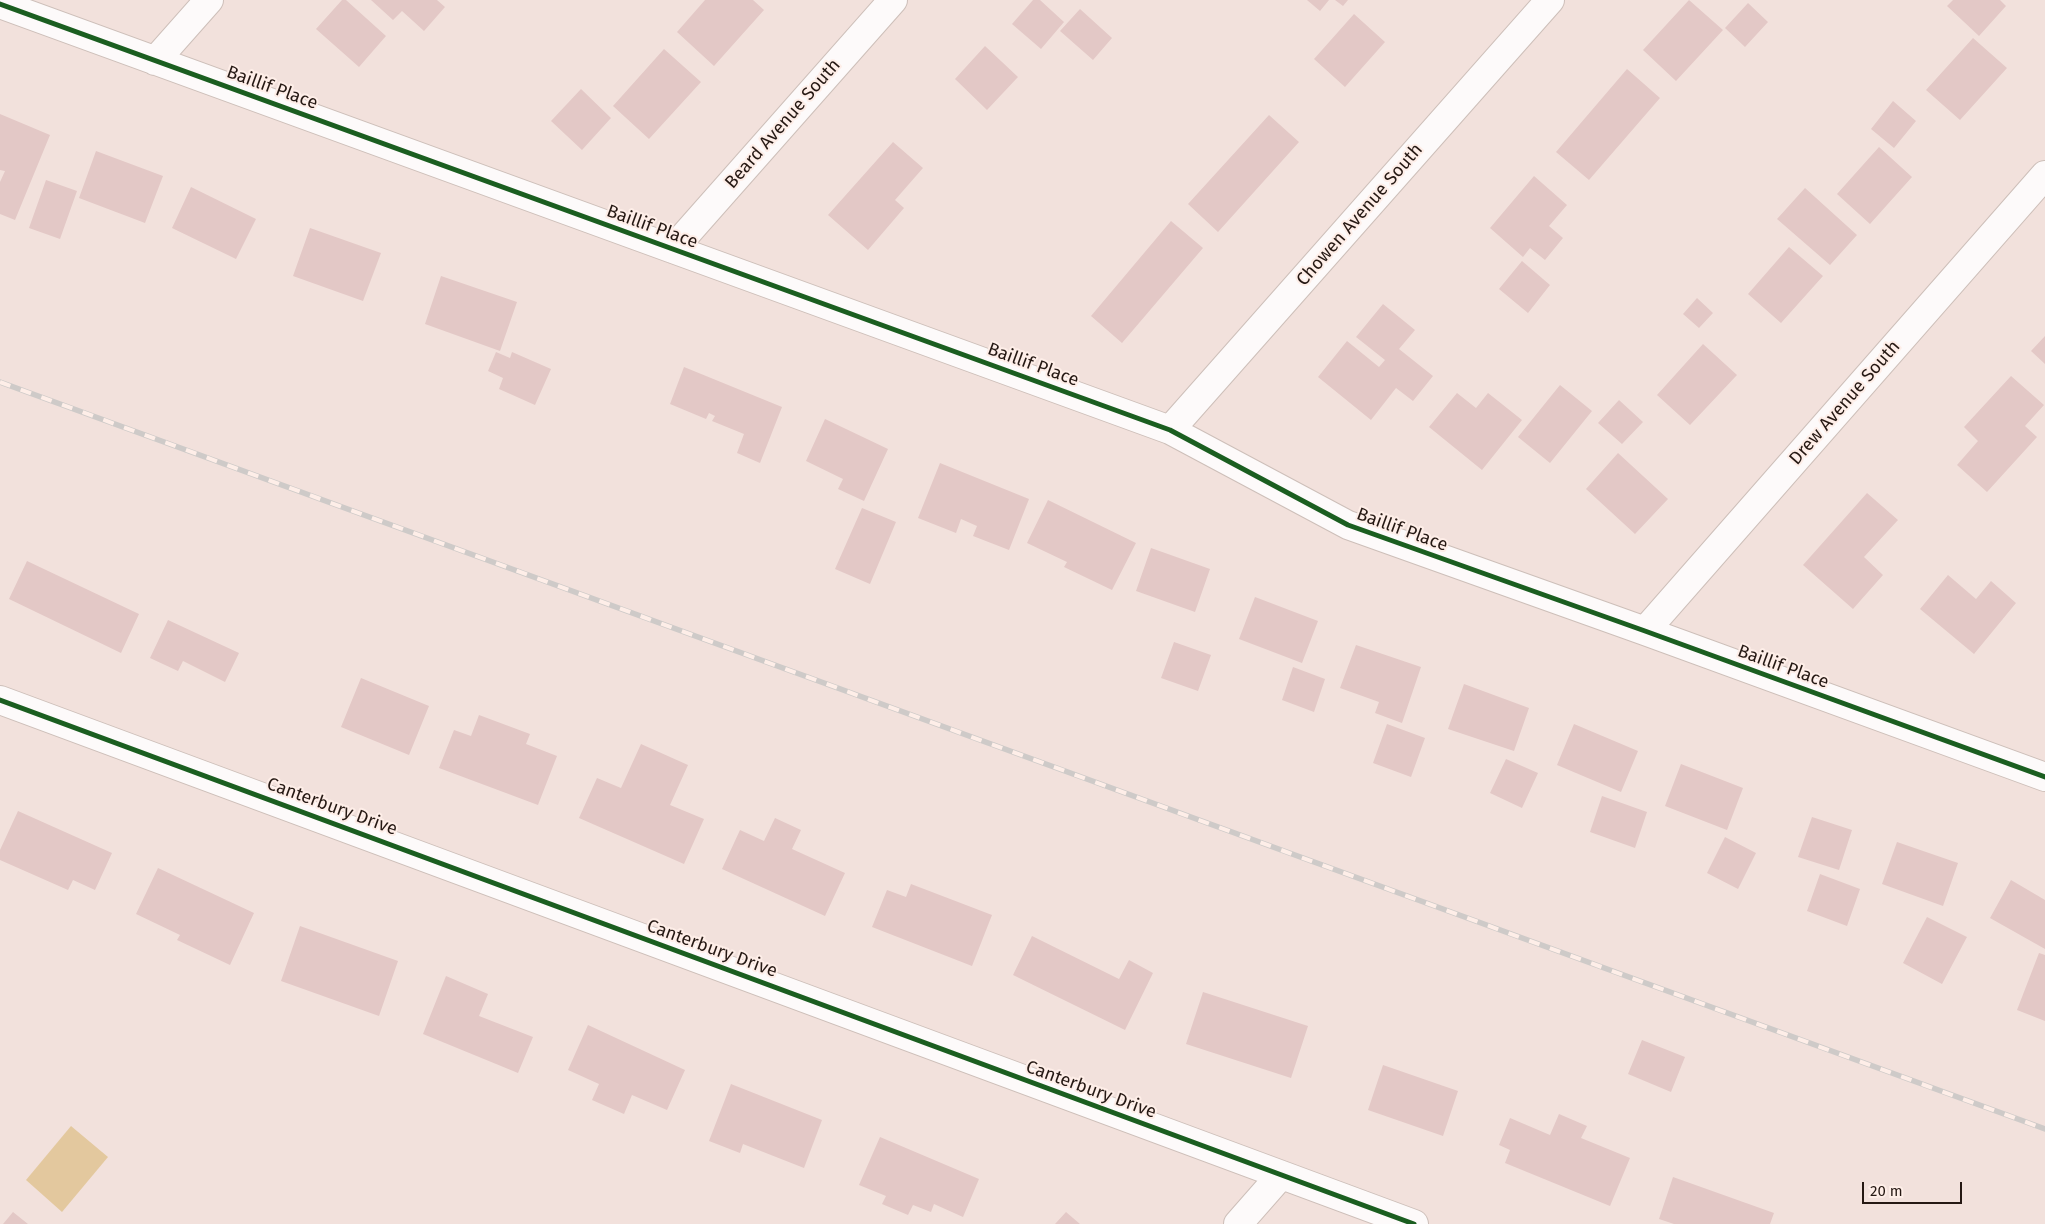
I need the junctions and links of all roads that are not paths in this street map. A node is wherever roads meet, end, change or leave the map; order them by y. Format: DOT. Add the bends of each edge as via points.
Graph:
graph roads {
  1 [pos="209,0"];
  2 [pos="893,0"];
  3 [pos="1550,0"];
  4 [pos="0,4"];
  5 [pos="155,61"];
  6 [pos="2045,175"];
  7 [pos="673,249"];
  8 [pos="1170,430"];
  9 [pos="1645,631"];
  10 [pos="0,700"];
  11 [pos="2045,778"];
  12 [pos="1281,1175"];
  13 [pos="1238,1224"];
  14 [pos="1414,1224"];
  1 -- 5 [label="street"];
  2 -- 7 [label="street, Beard Avenue South"];
  3 -- 8 [label="street, Chowen Avenue South"];
  4 -- 5 [label="street, Baillif Place"];
  5 -- 7 [label="street, Baillif Place"];
  6 -- 9 [label="street, Drew Avenue South"];
  7 -- 8 [label="street, Baillif Place"];
  8 -- 9 [label="street, Baillif Place" via="1348,526"];
  9 -- 11 [label="street, Baillif Place"];
  10 -- 12 [label="street, Canterbury Drive"];
  12 -- 13 [label="street"];
  12 -- 14 [label="street, Canterbury Drive"];
}
